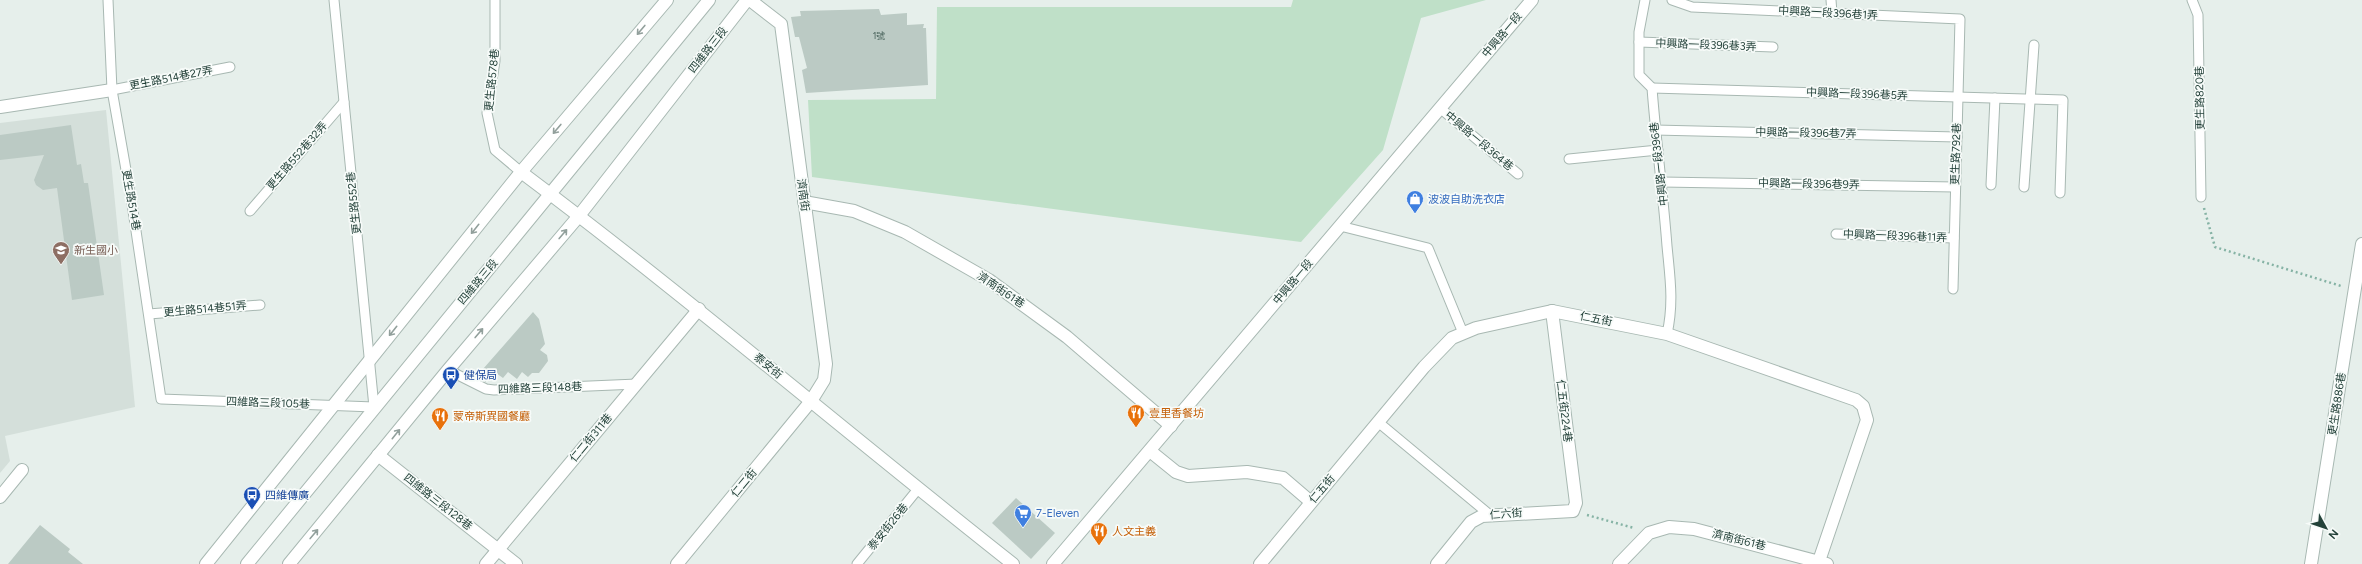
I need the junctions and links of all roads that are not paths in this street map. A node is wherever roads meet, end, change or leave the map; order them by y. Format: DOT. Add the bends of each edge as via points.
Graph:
graph roads {
  1 [pos="108,0"];
  2 [pos="334,0"];
  3 [pos="495,0"];
  4 [pos="667,0"];
  5 [pos="709,0"];
  6 [pos="748,0"];
  7 [pos="1532,0"];
  8 [pos="1644,0"];
  9 [pos="1672,0"];
  10 [pos="1831,0"];
  11 [pos="2192,0"];
  12 [pos="1832,13"];
  13 [pos="1960,19"];
  14 [pos="1639,42"];
  15 [pos="2034,45"];
  16 [pos="1773,47"];
  17 [pos="230,67"];
  18 [pos="1652,88"];
  19 [pos="112,90"];
  20 [pos="1958,97"];
  21 [pos="1996,98"];
  22 [pos="2029,99"];
  23 [pos="344,102"];
  24 [pos="0,107"];
  25 [pos="1440,108"];
  26 [pos="1655,130"];
  27 [pos="1957,137"];
  28 [pos="1658,150"];
  29 [pos="1569,159"];
  30 [pos="521,172"];
  31 [pos="1518,174"];
  32 [pos="1662,182"];
  33 [pos="1991,185"];
  34 [pos="1955,187"];
  35 [pos="2024,187"];
  36 [pos="2060,193"];
  37 [pos="551,194"];
  38 [pos="2201,196"];
  39 [pos="804,202"];
  40 [pos="250,211"];
  41 [pos="578,217"];
  42 [pos="1340,226"];
  43 [pos="1836,234"];
  44 [pos="1954,238"];
  45 [pos="2362,244"];
  46 [pos="1953,289"];
  47 [pos="260,305"];
  48 [pos="699,309"];
  49 [pos="1552,311"];
  50 [pos="149,314"];
  51 [pos="1464,333"];
  52 [pos="1667,334"];
  53 [pos="370,360"];
  54 [pos="448,370"];
  55 [pos="637,384"];
  56 [pos="161,399"];
  57 [pos="811,401"];
  58 [pos="334,406"];
  59 [pos="374,407"];
  60 [pos="1378,422"];
  61 [pos="1171,426"];
  62 [pos="1150,450"];
  63 [pos="378,455"];
  64 [pos="22,470"];
  65 [pos="918,490"];
  66 [pos="0,497"];
  67 [pos="1311,502"];
  68 [pos="1573,511"];
  69 [pos="1490,515"];
  70 [pos="498,549"];
  71 [pos="1823,562"];
  72 [pos="206,564"];
  73 [pos="247,564"];
  74 [pos="289,564"];
  75 [pos="486,564"];
  76 [pos="516,564"];
  77 [pos="677,564"];
  78 [pos="857,564"];
  79 [pos="1013,564"];
  80 [pos="1053,564"];
  81 [pos="1260,564"];
  82 [pos="1437,564"];
  83 [pos="1619,564"];
  84 [pos="2311,564"];
  1 -- 19 [label="lane, 更生路514巷"];
  2 -- 23 [label="lane, 更生路552巷"];
  3 -- 30 [label="lane, 更生路578巷" via="495,61 487,113 495,150"];
  4 -- 30 [label="street, one-way"];
  5 -- 37 [label="street, 四維路三段"];
  6 -- 39 [label="street, 濟南街" via="781,24"];
  6 -- 41 [label="street, 四維路三段"];
  7 -- 25 [label="street, 中興路一段"];
  8 -- 14 [label="lane"];
  9 -- 12 [label="lane, 中興路一段396巷1弄" via="1692,7"];
  10 -- 12 [label="lane"];
  11 -- 38 [label="lane, 更生路820巷" via="2198,14"];
  12 -- 13 [label="lane, 中興路一段396巷1弄"];
  13 -- 20 [label="lane, 更生路792巷"];
  14 -- 16 [label="lane, 中興路一段396巷3弄"];
  14 -- 18 [label="lane" via="1639,75"];
  15 -- 22 [label="lane"];
  17 -- 19 [label="lane, 更生路514巷27弄"];
  18 -- 20 [label="lane, 中興路一段396巷5弄"];
  18 -- 26 [label="lane, 中興路一段396巷"];
  19 -- 24 [label="street"];
  19 -- 50 [label="lane, 更生路514巷"];
  20 -- 21 [label="lane, 中興路一段396巷5弄"];
  20 -- 27 [label="lane, 更生路792巷"];
  21 -- 22 [label="lane, 中興路一段396巷5弄"];
  21 -- 33 [label="lane"];
  22 -- 35 [label="lane"];
  22 -- 36 [label="lane, 中興路一段396巷5弄" via="2063,100"];
  23 -- 40 [label="lane, 更生路552巷32弄"];
  23 -- 53 [label="lane, 更生路552巷"];
  25 -- 31 [label="lane, 中興路一段364巷"];
  25 -- 42 [label="street, 中興路一段"];
  26 -- 27 [label="lane, 中興路一段396巷7弄"];
  26 -- 28 [label="lane, 中興路一段396巷"];
  27 -- 34 [label="lane, 更生路792巷"];
  28 -- 29 [label="lane"];
  28 -- 32 [label="lane, 中興路一段396巷"];
  30 -- 37 [label="street, 泰安街"];
  30 -- 53 [label="street, one-way"];
  32 -- 34 [label="lane, 中興路一段396巷9弄"];
  32 -- 52 [label="lane, 中興路一段396巷" via="1672,308"];
  34 -- 44 [label="lane, 更生路792巷"];
  37 -- 41 [label="street, 泰安街"];
  37 -- 59 [label="street, 四維路三段"];
  39 -- 57 [label="street, 濟南街" via="826,364 824,380"];
  39 -- 61 [label="street, 濟南街61巷" via="854,210 905,232 989,280 1067,336"];
  41 -- 48 [label="street, 泰安街"];
  54 -- 41 [label="street, 四維路三段, one-way"];
  42 -- 51 [label="lane" via="1428,248"];
  42 -- 61 [label="street, 中興路一段"];
  43 -- 44 [label="lane, 中興路一段396巷11弄"];
  44 -- 46 [label="lane, 更生路792巷"];
  45 -- 84 [label="street, 更生路886巷"];
  47 -- 50 [label="lane, 更生路514巷51弄"];
  48 -- 55 [label="street, 仁二街311巷"];
  48 -- 57 [label="street, 泰安街"];
  49 -- 51 [label="street, 仁五街"];
  49 -- 52 [label="street, 仁五街"];
  49 -- 68 [label="street, 仁五街224巷" via="1576,503"];
  50 -- 56 [label="lane, 更生路514巷"];
  51 -- 60 [label="street, 仁五街" via="1452,338"];
  52 -- 71 [label="street, 仁五街" via="1856,400 1863,406 1867,420"];
  53 -- 58 [label="street"];
  53 -- 59 [label="lane, 更生路552巷"];
  54 -- 55 [label="lane, 四維路三段148巷" via="486,389 494,390"];
  63 -- 54 [label="street, 四維路三段, one-way"];
  55 -- 70 [label="street, 仁二街311巷"];
  56 -- 58 [label="lane, 四維路三段105巷"];
  57 -- 65 [label="street, 泰安街"];
  57 -- 77 [label="street, 仁二街"];
  58 -- 59 [label="lane, 四維路三段105巷"];
  58 -- 72 [label="street"];
  59 -- 73 [label="street, 四維路三段"];
  60 -- 67 [label="street, 仁五街"];
  60 -- 69 [label="lane"];
  61 -- 62 [label="street, 中興路一段"];
  62 -- 67 [label="street" via="1176,472 1188,476 1247,472 1283,478"];
  62 -- 80 [label="street, 中興路一段"];
  63 -- 70 [label="street, 四維路三段128巷"];
  74 -- 63 [label="street, 四維路三段, one-way"];
  64 -- 66 [label="street"];
  65 -- 78 [label="lane, 泰安街26巷"];
  65 -- 79 [label="street, 泰安街"];
  67 -- 81 [label="street, 仁五街"];
  68 -- 69 [label="street, 仁六街"];
  69 -- 82 [label="street, 仁六街" via="1470,522"];
  70 -- 75 [label="street, 仁二街311巷"];
  70 -- 76 [label="street"];
  71 -- 83 [label="street, 濟南街61巷" via="1694,529 1669,528 1649,533"];
}
